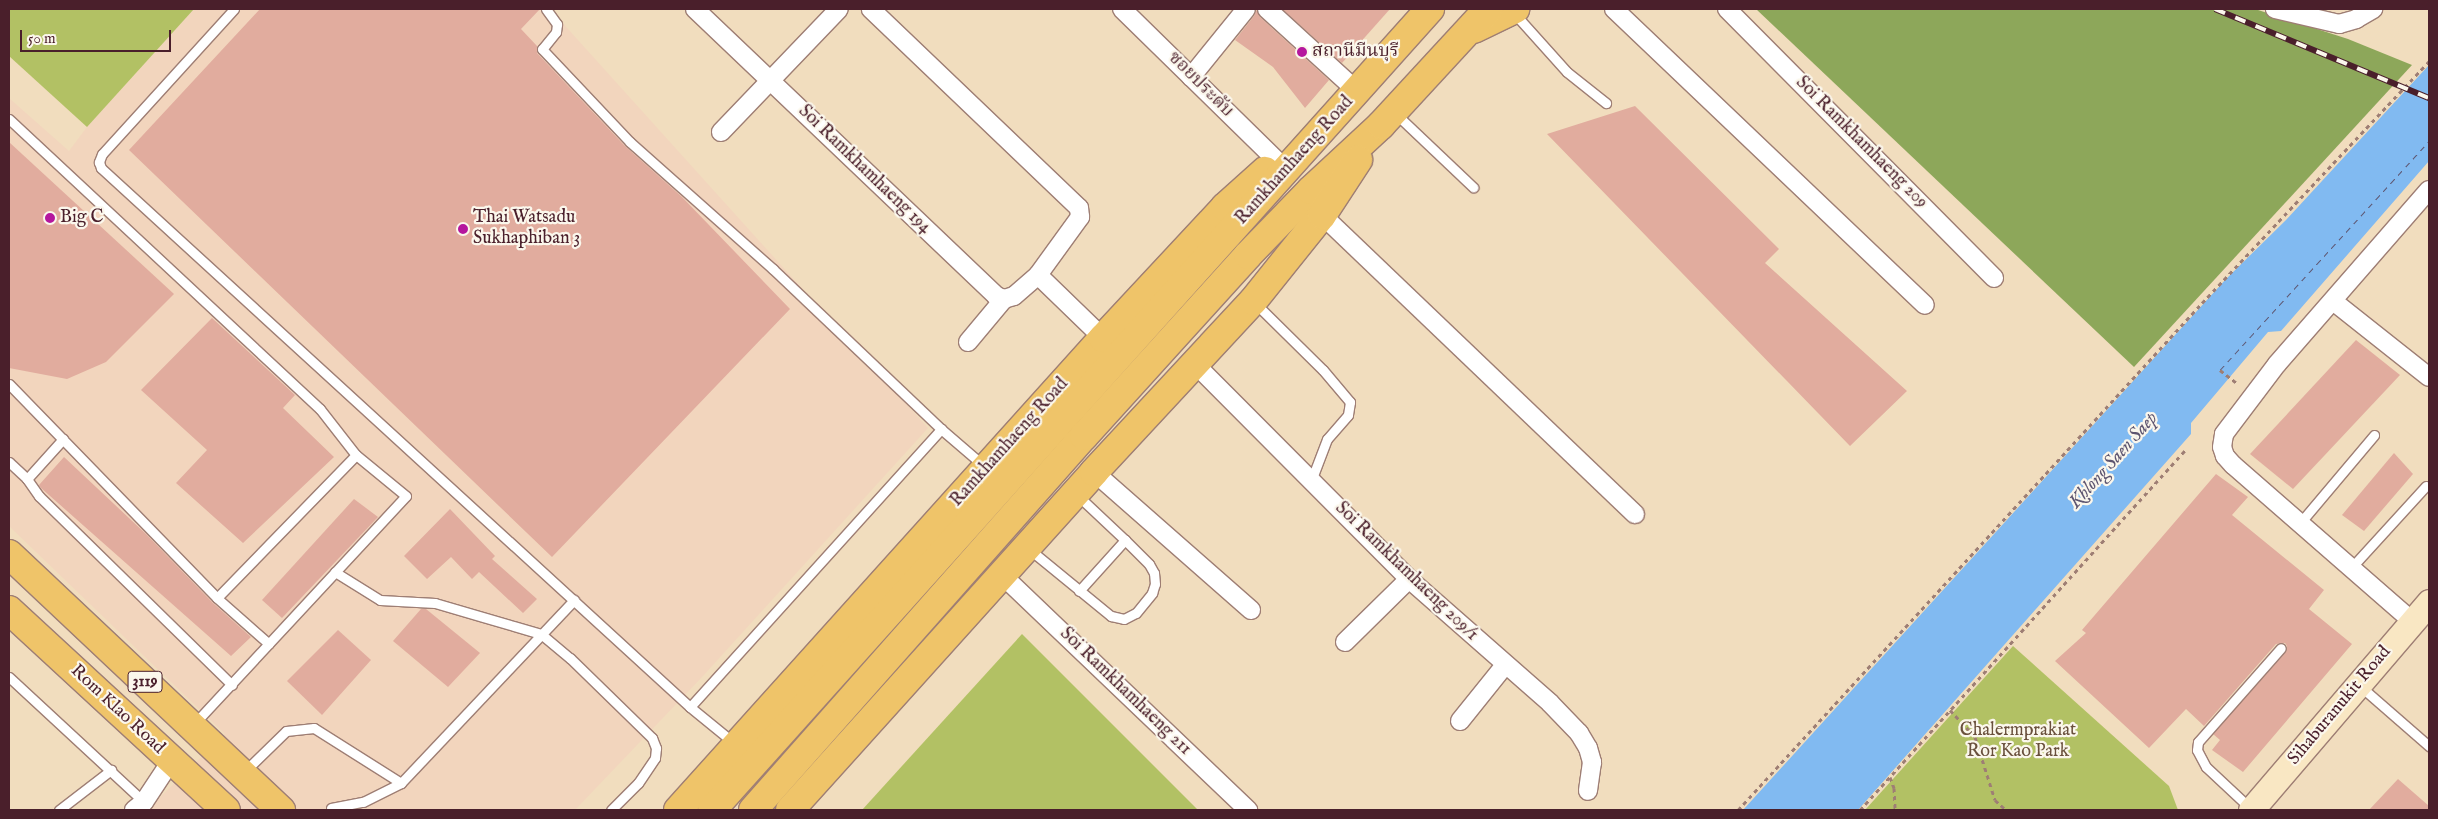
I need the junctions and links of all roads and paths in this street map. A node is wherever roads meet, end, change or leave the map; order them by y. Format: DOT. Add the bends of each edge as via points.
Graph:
graph roads {
  1 [pos="234,9"];
  2 [pos="546,9"];
  3 [pos="695,9"];
  4 [pos="839,9"];
  5 [pos="871,9"];
  6 [pos="1122,9"];
  7 [pos="1246,9"];
  8 [pos="1267,9"];
  9 [pos="1430,9"];
  10 [pos="1614,9"];
  11 [pos="1727,9"];
  12 [pos="2275,9"];
  13 [pos="2373,9"];
  14 [pos="1505,10"];
  15 [pos="2429,61"];
  16 [pos="1191,76"];
  17 [pos="771,81"];
  18 [pos="1358,92"];
  19 [pos="1606,103"];
  20 [pos="9,118"];
  21 [pos="1387,118"];
  22 [pos="720,132"];
  23 [pos="1277,161"];
  24 [pos="1473,187"];
  25 [pos="2429,190"];
  26 [pos="1322,215"];
  27 [pos="1038,275"];
  28 [pos="1994,278"];
  29 [pos="1004,299"];
  30 [pos="1253,301"];
  31 [pos="2333,301"];
  32 [pos="1925,305"];
  33 [pos="1103,338"];
  34 [pos="968,342"];
  35 [pos="1194,363"];
  36 [pos="2220,370"];
  37 [pos="2429,376"];
  38 [pos="9,384"];
  39 [pos="2253,395"];
  40 [pos="1074,427"];
  41 [pos="941,429"];
  42 [pos="2374,435"];
  43 [pos="63,439"];
  44 [pos="2186,449"];
  45 [pos="356,455"];
  46 [pos="9,462"];
  47 [pos="987,469"];
  48 [pos="1094,472"];
  49 [pos="27,479"];
  50 [pos="1311,481"];
  51 [pos="2426,486"];
  52 [pos="1075,493"];
  53 [pos="1635,514"];
  54 [pos="2300,523"];
  55 [pos="1125,540"];
  56 [pos="1026,547"];
  57 [pos="9,554"];
  58 [pos="2351,568"];
  59 [pos="335,572"];
  60 [pos="1001,574"];
  61 [pos="1409,579"];
  62 [pos="1079,591"];
  63 [pos="217,598"];
  64 [pos="574,600"];
  65 [pos="2429,602"];
  66 [pos="9,610"];
  67 [pos="1251,610"];
  68 [pos="2412,621"];
  69 [pos="541,634"];
  70 [pos="1345,642"];
  71 [pos="269,644"];
  72 [pos="2281,648"];
  73 [pos="1505,665"];
  74 [pos="9,677"];
  75 [pos="232,685"];
  76 [pos="2359,685"];
  77 [pos="690,707"];
  78 [pos="1950,710"];
  79 [pos="1460,721"];
  80 [pos="192,727"];
  81 [pos="737,745"];
  82 [pos="2429,745"];
  83 [pos="171,761"];
  84 [pos="111,770"];
  85 [pos="242,775"];
  86 [pos="1890,777"];
  87 [pos="401,783"];
  88 [pos="1588,791"];
  89 [pos="139,806"];
  90 [pos="331,808"];
  91 [pos="59,810"];
  92 [pos="226,810"];
  93 [pos="281,810"];
  94 [pos="611,810"];
  95 [pos="678,810"];
  96 [pos="712,810"];
  97 [pos="753,810"];
  98 [pos="790,810"];
  99 [pos="1248,810"];
  100 [pos="1738,810"];
  101 [pos="1860,810"];
  102 [pos="1895,810"];
  103 [pos="2006,810"];
  104 [pos="2251,810"];
  1 -- 64 [label="lane" via="102,154 100,168"];
  2 -- 41 [label="lane" via="557,24 556,32 542,49 548,56 630,142 773,269"];
  3 -- 17 [label="street, Soi Ramkhamhaeng 194"];
  4 -- 17 [label="street"];
  5 -- 27 [label="street" via="1079,208 1080,217"];
  6 -- 16 [label="street, ซอยประดับ"];
  7 -- 16 [label="street"];
  8 -- 18 [label="street"];
  9 -- 18 [label="main road, Ramkhamhaeng Road"];
  10 -- 32 [label="street"];
  11 -- 28 [label="street, Soi Ramkhamhaeng 209"];
  12 -- 13 [label="street" via="2339,24 2356,20"];
  14 -- 19 [label="lane" via="1567,72"];
  14 -- 21 [label="main road, Ramkhamhaeng Road" via="1466,33"];
  15 -- 100 [label="path" via="2202,303"];
  16 -- 23 [label="street, ซอยประดับ"];
  17 -- 22 [label="street"];
  17 -- 29 [label="street, Soi Ramkhamhaeng 194" via="996,296"];
  18 -- 23 [label="main road, Ramkhamhaeng Road"];
  18 -- 40 [label="main road, Ramkhamhaeng Road"];
  20 -- 45 [label="lane" via="320,410"];
  21 -- 24 [label="lane"];
  21 -- 26 [label="main road, Ramkhamhaeng Road"];
  21 -- 40 [label="main road, Ramkhamhaeng Road"];
  23 -- 33 [label="main road, Ramkhamhaeng Road" via="1225,207"];
  25 -- 31 [label="street"];
  26 -- 30 [label="main road, Ramkhamhaeng Road"];
  26 -- 53 [label="street"];
  27 -- 29 [label="street" via="1014,296"];
  27 -- 33 [label="street"];
  29 -- 34 [label="street"];
  30 -- 35 [label="main road, Ramkhamhaeng Road"];
  30 -- 50 [label="lane" via="1323,370 1350,402 1348,415 1327,439"];
  31 -- 37 [label="street"];
  31 -- 39 [label="street"];
  33 -- 47 [label="main road, Ramkhamhaeng Road"];
  35 -- 48 [label="main road, Ramkhamhaeng Road"];
  35 -- 50 [label="street, Soi Ramkhamhaeng 209/1"];
  36 -- 39 [label="path"];
  38 -- 43 [label="lane"];
  39 -- 54 [label="street" via="2224,434 2222,447 2225,456"];
  40 -- 96 [label="main road, Ramkhamhaeng Road"];
  40 -- 97 [label="main road, Ramkhamhaeng Road"];
  41 -- 47 [label="lane"];
  41 -- 77 [label="lane"];
  42 -- 54 [label="lane"];
  43 -- 49 [label="lane"];
  43 -- 63 [label="lane"];
  44 -- 78 [label="path"];
  45 -- 59 [label="lane" via="406,496"];
  45 -- 63 [label="lane"];
  46 -- 49 [label="lane"];
  47 -- 81 [label="main road, Ramkhamhaeng Road"];
  48 -- 52 [label="main road, Ramkhamhaeng Road"];
  48 -- 67 [label="street"];
  49 -- 75 [label="lane" via="39,496"];
  50 -- 61 [label="street, Soi Ramkhamhaeng 209/1"];
  51 -- 58 [label="lane"];
  52 -- 55 [label="lane"];
  52 -- 56 [label="main road, Ramkhamhaeng Road"];
  54 -- 58 [label="street"];
  55 -- 62 [label="lane"];
  55 -- 62 [label="lane" via="1154,573 1152,593 1136,614 1117,619"];
  56 -- 60 [label="main road, Ramkhamhaeng Road"];
  56 -- 62 [label="lane"];
  57 -- 80 [label="main road, 3119"];
  58 -- 68 [label="street"];
  59 -- 69 [label="lane" via="380,600 435,602"];
  59 -- 71 [label="lane"];
  60 -- 98 [label="main road, Ramkhamhaeng Road"];
  60 -- 99 [label="street, Soi Ramkhamhaeng 211"];
  61 -- 70 [label="street"];
  61 -- 73 [label="street, Soi Ramkhamhaeng 209/1"];
  63 -- 71 [label="lane"];
  64 -- 69 [label="lane"];
  64 -- 77 [label="lane"];
  65 -- 68 [label="main road, Sihaburanukit Road"];
  66 -- 83 [label="main road, Rom Klao Road / 3119"];
  68 -- 76 [label="main road, Sihaburanukit Road"];
  69 -- 87 [label="lane"];
  69 -- 94 [label="lane" via="652,738 656,748 655,758 638,783"];
  71 -- 75 [label="lane"];
  72 -- 104 [label="lane" via="2198,742 2197,750 2210,771"];
  73 -- 79 [label="street"];
  73 -- 88 [label="street, Soi Ramkhamhaeng 209/1" via="1579,733 1592,762"];
  74 -- 84 [label="lane"];
  75 -- 80 [label="lane"];
  76 -- 82 [label="lane"];
  76 -- 104 [label="main road, Sihaburanukit Road"];
  77 -- 81 [label="lane"];
  78 -- 86 [label="path"];
  78 -- 103 [label="path" via="1975,737 1995,800"];
  80 -- 85 [label="main road, 3119"];
  81 -- 95 [label="main road, Ramkhamhaeng Road"];
  83 -- 89 [label="street"];
  83 -- 92 [label="main road, Rom Klao Road / 3119"];
  84 -- 89 [label="lane"];
  84 -- 91 [label="lane"];
  85 -- 87 [label="lane" via="286,731 314,728"];
  85 -- 93 [label="main road, 3119"];
  86 -- 101 [label="path"];
  86 -- 102 [label="path"];
  87 -- 90 [label="lane" via="363,802"];
}
